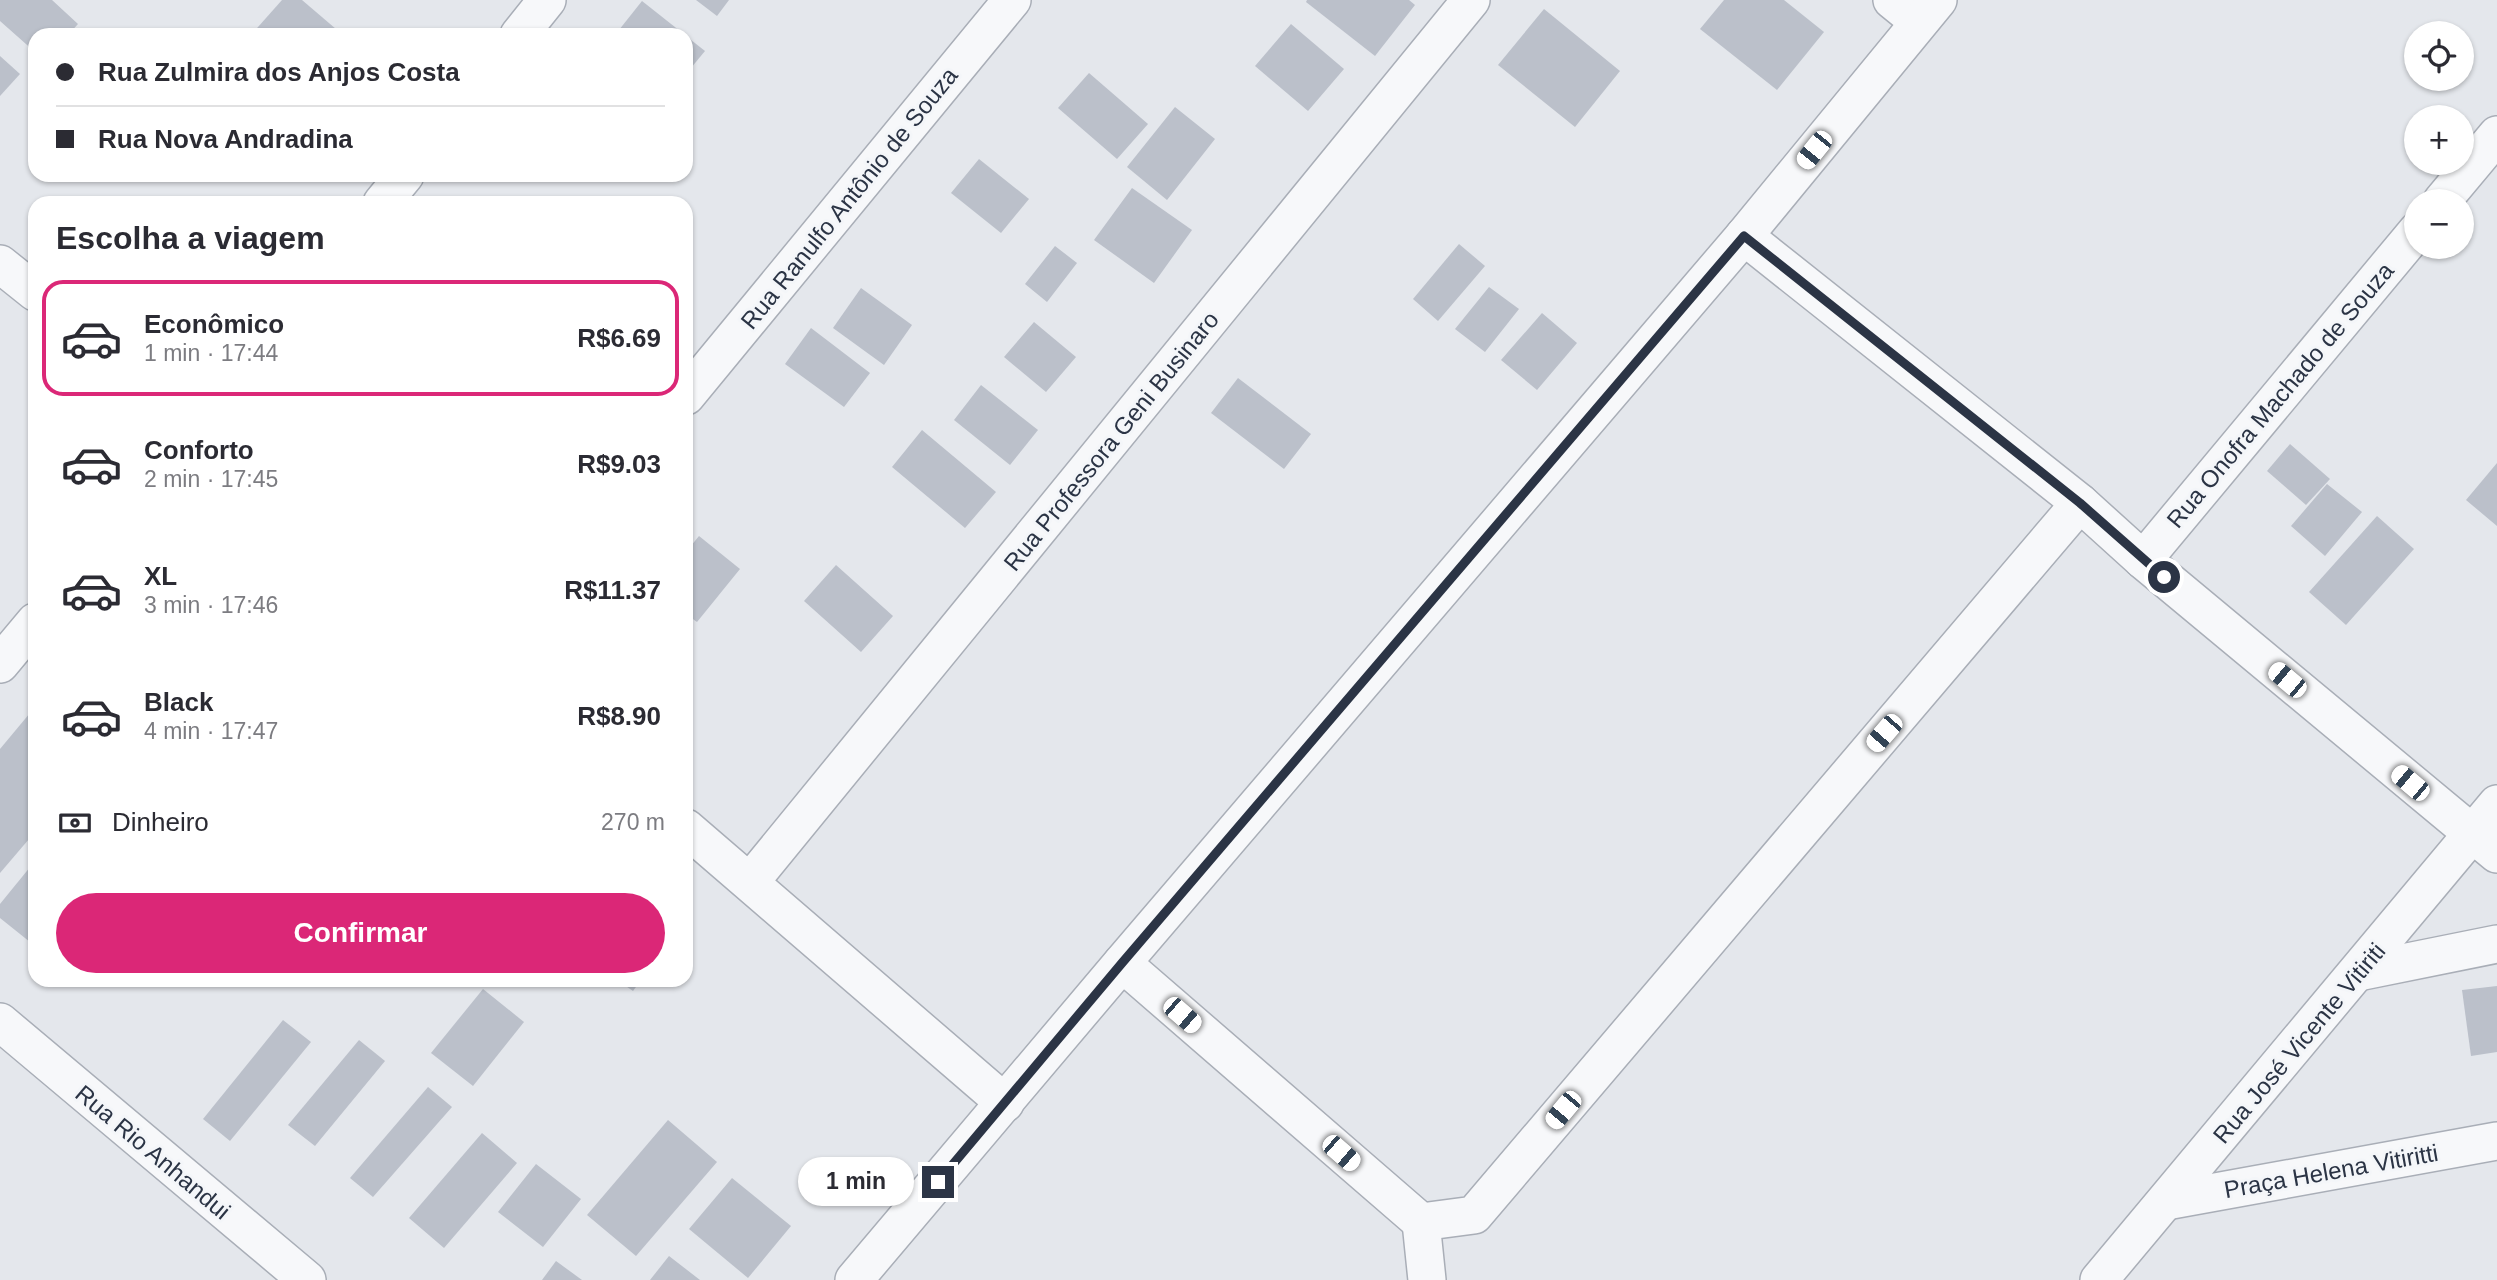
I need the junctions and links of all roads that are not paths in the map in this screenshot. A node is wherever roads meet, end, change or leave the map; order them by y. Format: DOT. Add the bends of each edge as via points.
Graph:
graph roads {
  1 [pos="547,0"];
  2 [pos="1012,0"];
  3 [pos="1471,0"];
  4 [pos="1916,7"];
  5 [pos="525,28"];
  6 [pos="2497,135"];
  7 [pos="399,182"];
  8 [pos="2452,189"];
  9 [pos="388,196"];
  10 [pos="1744,236"];
  11 [pos="2404,247"];
  12 [pos="0,264"];
  13 [pos="28,286"];
  14 [pos="693,387"];
  15 [pos="2080,503"];
  16 [pos="2143,560"];
  17 [pos="28,630"];
  18 [pos="0,664"];
  19 [pos="2497,804"];
  20 [pos="693,834"];
  21 [pos="2484,845"];
  22 [pos="750,882"];
  23 [pos="2497,944"];
  24 [pos="1122,963"];
  25 [pos="2358,972"];
  26 [pos="0,1023"];
  27 [pos="1005,1103"];
  28 [pos="2497,1141"];
  29 [pos="2165,1202"];
  30 [pos="1421,1222"];
  31 [pos="307,1280"];
  32 [pos="855,1280"];
  33 [pos="1427,1280"];
  34 [pos="2099,1280"];
  1 -- 5 [label="street"];
  2 -- 14 [label="street, Rua Ranulfo Antônio de Souza"];
  3 -- 22 [label="street, Rua Professora Geni Businaro"];
  4 -- 10 [label="street"];
  6 -- 8 [label="street"];
  7 -- 9 [label="street"];
  10 -- 15 [label="street"];
  10 -- 24 [label="street"];
  11 -- 16 [label="street, Rua Onofra Machado de Souza"];
  12 -- 13 [label="street"];
  15 -- 16 [label="street"];
  15 -- 30 [label="street" via="1474,1214"];
  16 -- 21 [label="street"];
  17 -- 18 [label="street"];
  19 -- 21 [label="street, Rua José Vicente Vitiriti"];
  20 -- 22 [label="street"];
  21 -- 25 [label="street, Rua José Vicente Vitiriti"];
  22 -- 27 [label="street"];
  23 -- 25 [label="street"];
  24 -- 27 [label="street"];
  24 -- 30 [label="street"];
  25 -- 29 [label="street, Rua José Vicente Vitiriti"];
  26 -- 31 [label="street, Rua Rio Anhandui"];
  27 -- 32 [label="street"];
  28 -- 29 [label="street, Praça Helena Vitiritti"];
  29 -- 34 [label="street, Rua José Vicente Vitiriti"];
  30 -- 33 [label="street"];
}
